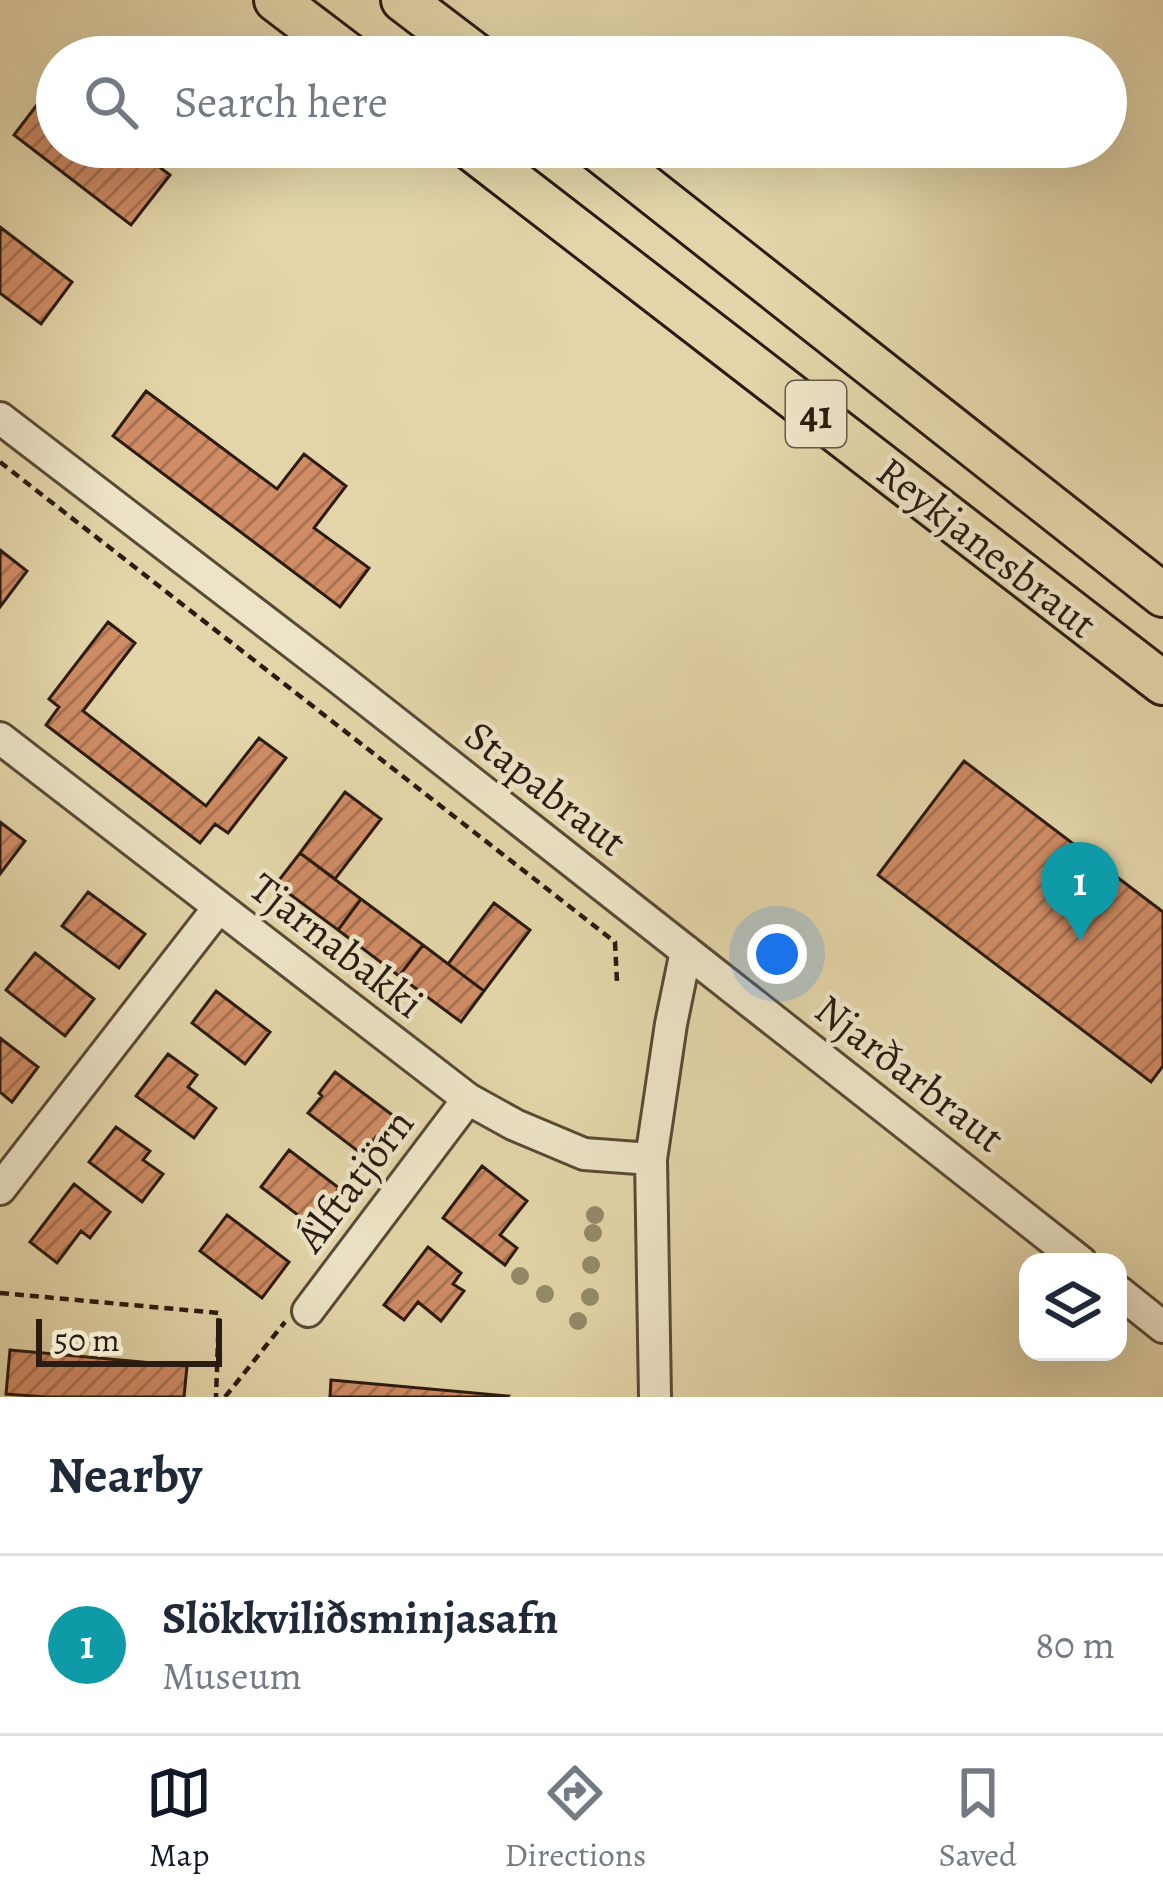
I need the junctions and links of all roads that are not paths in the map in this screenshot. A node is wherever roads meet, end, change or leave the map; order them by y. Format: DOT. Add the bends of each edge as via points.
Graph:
graph roads {
  1 [pos="276,0"];
  2 [pos="403,0"];
  3 [pos="323,36"];
  4 [pos="450,36"];
  5 [pos="497,168"];
  6 [pos="622,168"];
  7 [pos="0,418"];
  8 [pos="1163,595"];
  9 [pos="1163,683"];
  10 [pos="0,738"];
  11 [pos="219,907"];
  12 [pos="686,951"];
  13 [pos="468,1099"];
  14 [pos="651,1159"];
  15 [pos="0,1189"];
  16 [pos="1070,1253"];
  17 [pos="1127,1299"];
  18 [pos="308,1311"];
  19 [pos="1163,1327"];
  20 [pos="654,1396"];
  1 -- 3 [label="highway"];
  2 -- 4 [label="highway"];
  5 -- 9 [label="highway, Reykjanesbraut / 41"];
  6 -- 8 [label="highway, Reykjanesbraut / 41"];
  7 -- 12 [label="street, Stapabraut"];
  10 -- 11 [label="street, Tjarnabakki"];
  11 -- 13 [label="street, Tjarnabakki"];
  11 -- 15 [label="street"];
  12 -- 14 [label="street"];
  12 -- 16 [label="street, Njarðarbraut"];
  13 -- 14 [label="street, Tjarnabakki" via="584,1154"];
  13 -- 18 [label="street, Álftatjörn"];
  14 -- 20 [label="street"];
  17 -- 19 [label="street"];
}
